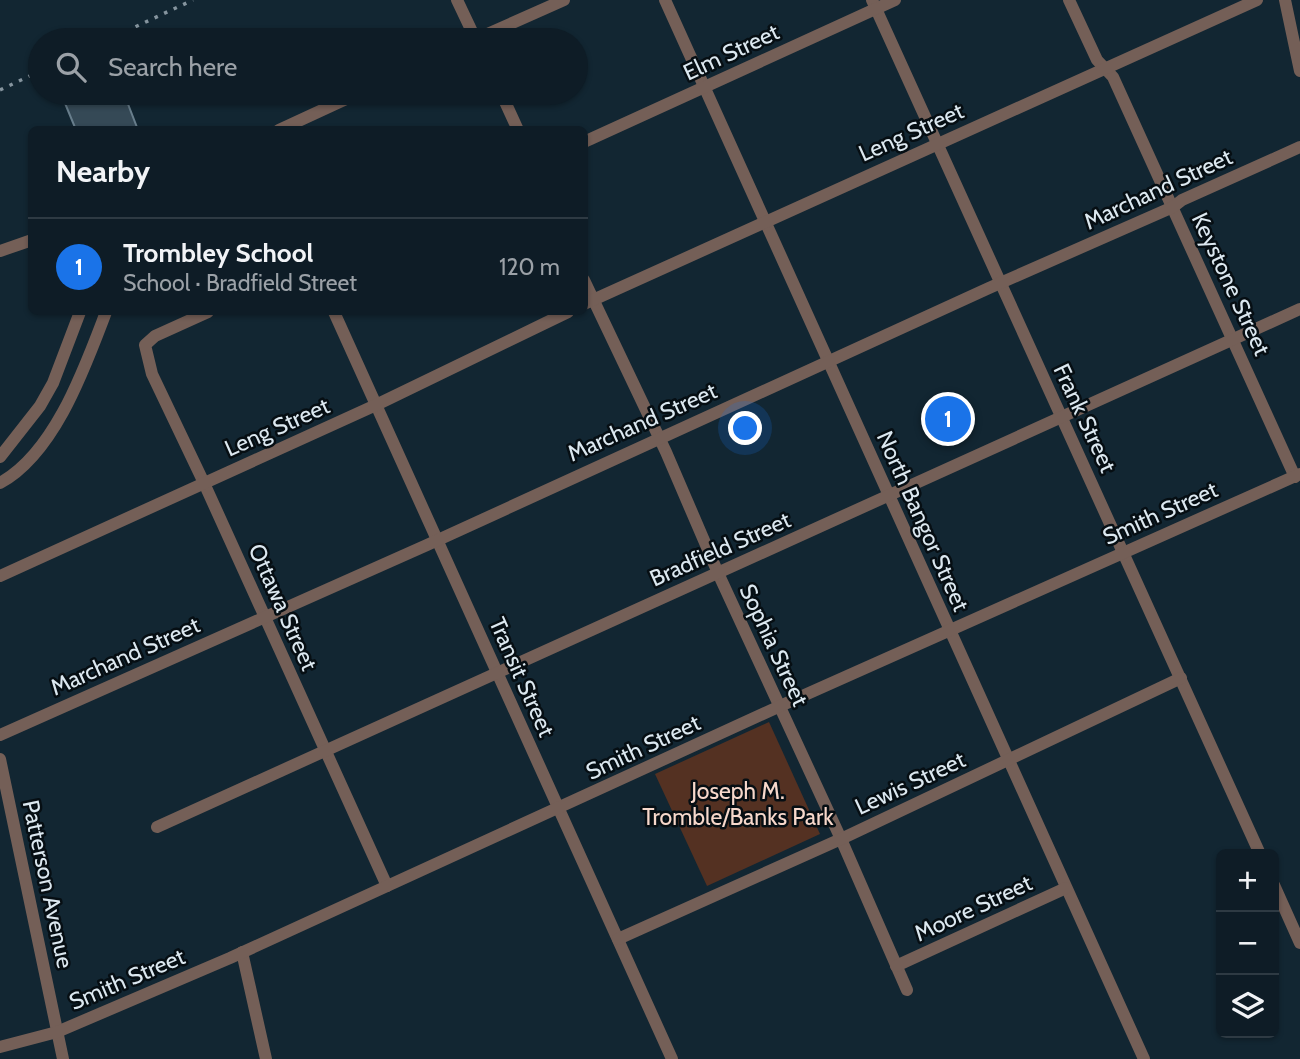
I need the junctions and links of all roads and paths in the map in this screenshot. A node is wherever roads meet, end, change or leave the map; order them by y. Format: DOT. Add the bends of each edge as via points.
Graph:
graph roads {
  1 [pos="457,0"];
  2 [pos="564,0"];
  3 [pos="665,0"];
  4 [pos="895,0"];
  5 [pos="1069,0"];
  6 [pos="1256,0"];
  7 [pos="1284,0"];
  8 [pos="874,4"];
  9 [pos="470,28"];
  10 [pos="502,28"];
  11 [pos="1105,67"];
  12 [pos="1300,71"];
  13 [pos="705,87"];
  14 [pos="333,105"];
  15 [pos="507,105"];
  16 [pos="288,126"];
  17 [pos="516,126"];
  18 [pos="588,140"];
  19 [pos="937,143"];
  20 [pos="1300,147"];
  21 [pos="1173,207"];
  22 [pos="765,221"];
  23 [pos="28,241"];
  24 [pos="0,251"];
  25 [pos="1000,284"];
  26 [pos="589,301"];
  27 [pos="1300,309"];
  28 [pos="79,315"];
  29 [pos="105,315"];
  30 [pos="201,315"];
  31 [pos="335,315"];
  32 [pos="562,315"];
  33 [pos="1233,339"];
  34 [pos="829,360"];
  35 [pos="376,405"];
  36 [pos="1062,418"];
  37 [pos="658,438"];
  38 [pos="0,457"];
  39 [pos="1298,476"];
  40 [pos="204,482"];
  41 [pos="0,484"];
  42 [pos="889,495"];
  43 [pos="436,539"];
  44 [pos="1124,552"];
  45 [pos="718,573"];
  46 [pos="0,576"];
  47 [pos="264,616"];
  48 [pos="950,631"];
  49 [pos="498,674"];
  50 [pos="1181,678"];
  51 [pos="780,707"];
  52 [pos="0,735"];
  53 [pos="324,750"];
  54 [pos="0,759"];
  55 [pos="1008,760"];
  56 [pos="559,809"];
  57 [pos="157,827"];
  58 [pos="841,839"];
  59 [pos="1258,849"];
  60 [pos="387,886"];
  61 [pos="1066,888"];
  62 [pos="1279,896"];
  63 [pos="618,939"];
  64 [pos="1300,943"];
  65 [pos="242,952"];
  66 [pos="896,966"];
  67 [pos="906,990"];
  68 [pos="57,1032"];
  69 [pos="0,1047"];
  70 [pos="63,1059"];
  71 [pos="266,1059"];
  72 [pos="672,1059"];
  73 [pos="1144,1059"];
  1 -- 9 [label="street"];
  2 -- 10 [label="street"];
  3 -- 13 [label="street, North Bangor Street"];
  4 -- 8 [label="street, Elm Street"];
  5 -- 11 [label="street, Keystone Street" via="1097,60"];
  6 -- 11 [label="street, Leng Street"];
  7 -- 12 [label="street"];
  8 -- 13 [label="street, Elm Street"];
  8 -- 19 [label="street, Frank Street"];
  11 -- 19 [label="street, Leng Street"];
  11 -- 21 [label="street, Keystone Street"];
  13 -- 18 [label="street, Elm Street"];
  13 -- 22 [label="street, North Bangor Street"];
  14 -- 16 [label="street"];
  15 -- 17 [label="street"];
  19 -- 22 [label="street, Leng Street"];
  19 -- 25 [label="street, Frank Street"];
  20 -- 21 [label="street, Marchand Street"];
  21 -- 25 [label="street, Marchand Street"];
  21 -- 33 [label="street, Keystone Street"];
  22 -- 26 [label="street, Leng Street"];
  22 -- 34 [label="street, North Bangor Street"];
  23 -- 24 [label="street"];
  25 -- 34 [label="street, Marchand Street"];
  25 -- 36 [label="street, Frank Street"];
  26 -- 37 [label="street, Sophia Street"];
  27 -- 33 [label="street, Bradfield Street"];
  28 -- 38 [label="street" via="40,407"];
  29 -- 41 [label="street" via="60,417 12,477"];
  30 -- 40 [label="street, Ottawa Street" via="145,345 152,374"];
  31 -- 35 [label="street, Transit Street"];
  32 -- 35 [label="street, Leng Street"];
  33 -- 36 [label="street, Bradfield Street"];
  33 -- 39 [label="street, Keystone Street"];
  34 -- 37 [label="street, Marchand Street"];
  34 -- 42 [label="street, North Bangor Street"];
  35 -- 40 [label="street, Leng Street"];
  35 -- 43 [label="street, Transit Street"];
  36 -- 42 [label="street, Bradfield Street"];
  36 -- 44 [label="street, Frank Street"];
  37 -- 43 [label="street, Marchand Street"];
  37 -- 45 [label="street, Sophia Street"];
  39 -- 44 [label="street, Smith Street"];
  40 -- 46 [label="street, Leng Street"];
  40 -- 47 [label="street, Ottawa Street"];
  42 -- 45 [label="street, Bradfield Street"];
  42 -- 48 [label="street, North Bangor Street"];
  43 -- 47 [label="street, Marchand Street"];
  43 -- 49 [label="street, Transit Street"];
  44 -- 48 [label="street, Smith Street"];
  44 -- 50 [label="street, Frank Street"];
  45 -- 49 [label="street, Bradfield Street"];
  45 -- 51 [label="street, Sophia Street"];
  47 -- 52 [label="street, Marchand Street"];
  47 -- 53 [label="street, Ottawa Street"];
  48 -- 51 [label="street, Smith Street"];
  48 -- 55 [label="street, North Bangor Street"];
  49 -- 53 [label="street, Bradfield Street"];
  49 -- 56 [label="street, Transit Street"];
  50 -- 55 [label="street, Lewis Street"];
  50 -- 59 [label="street, Frank Street"];
  51 -- 56 [label="street, Smith Street"];
  51 -- 58 [label="street, Sophia Street"];
  53 -- 57 [label="street, Bradfield Street"];
  53 -- 60 [label="street, Ottawa Street"];
  54 -- 68 [label="street, Patterson Avenue"];
  55 -- 58 [label="street, Lewis Street"];
  55 -- 61 [label="street, North Bangor Street"];
  56 -- 60 [label="street, Smith Street"];
  56 -- 63 [label="street, Transit Street"];
  58 -- 63 [label="street, Lewis Street"];
  58 -- 66 [label="street, Sophia Street"];
  60 -- 65 [label="street, Smith Street"];
  61 -- 66 [label="street, Moore Street"];
  61 -- 73 [label="street, North Bangor Street"];
  62 -- 64 [label="street"];
  63 -- 72 [label="street, Transit Street"];
  65 -- 68 [label="street, Smith Street"];
  65 -- 71 [label="street"];
  66 -- 67 [label="street, Sophia Street"];
  68 -- 69 [label="street, Smith Street"];
  68 -- 70 [label="street, Patterson Avenue"];
}
